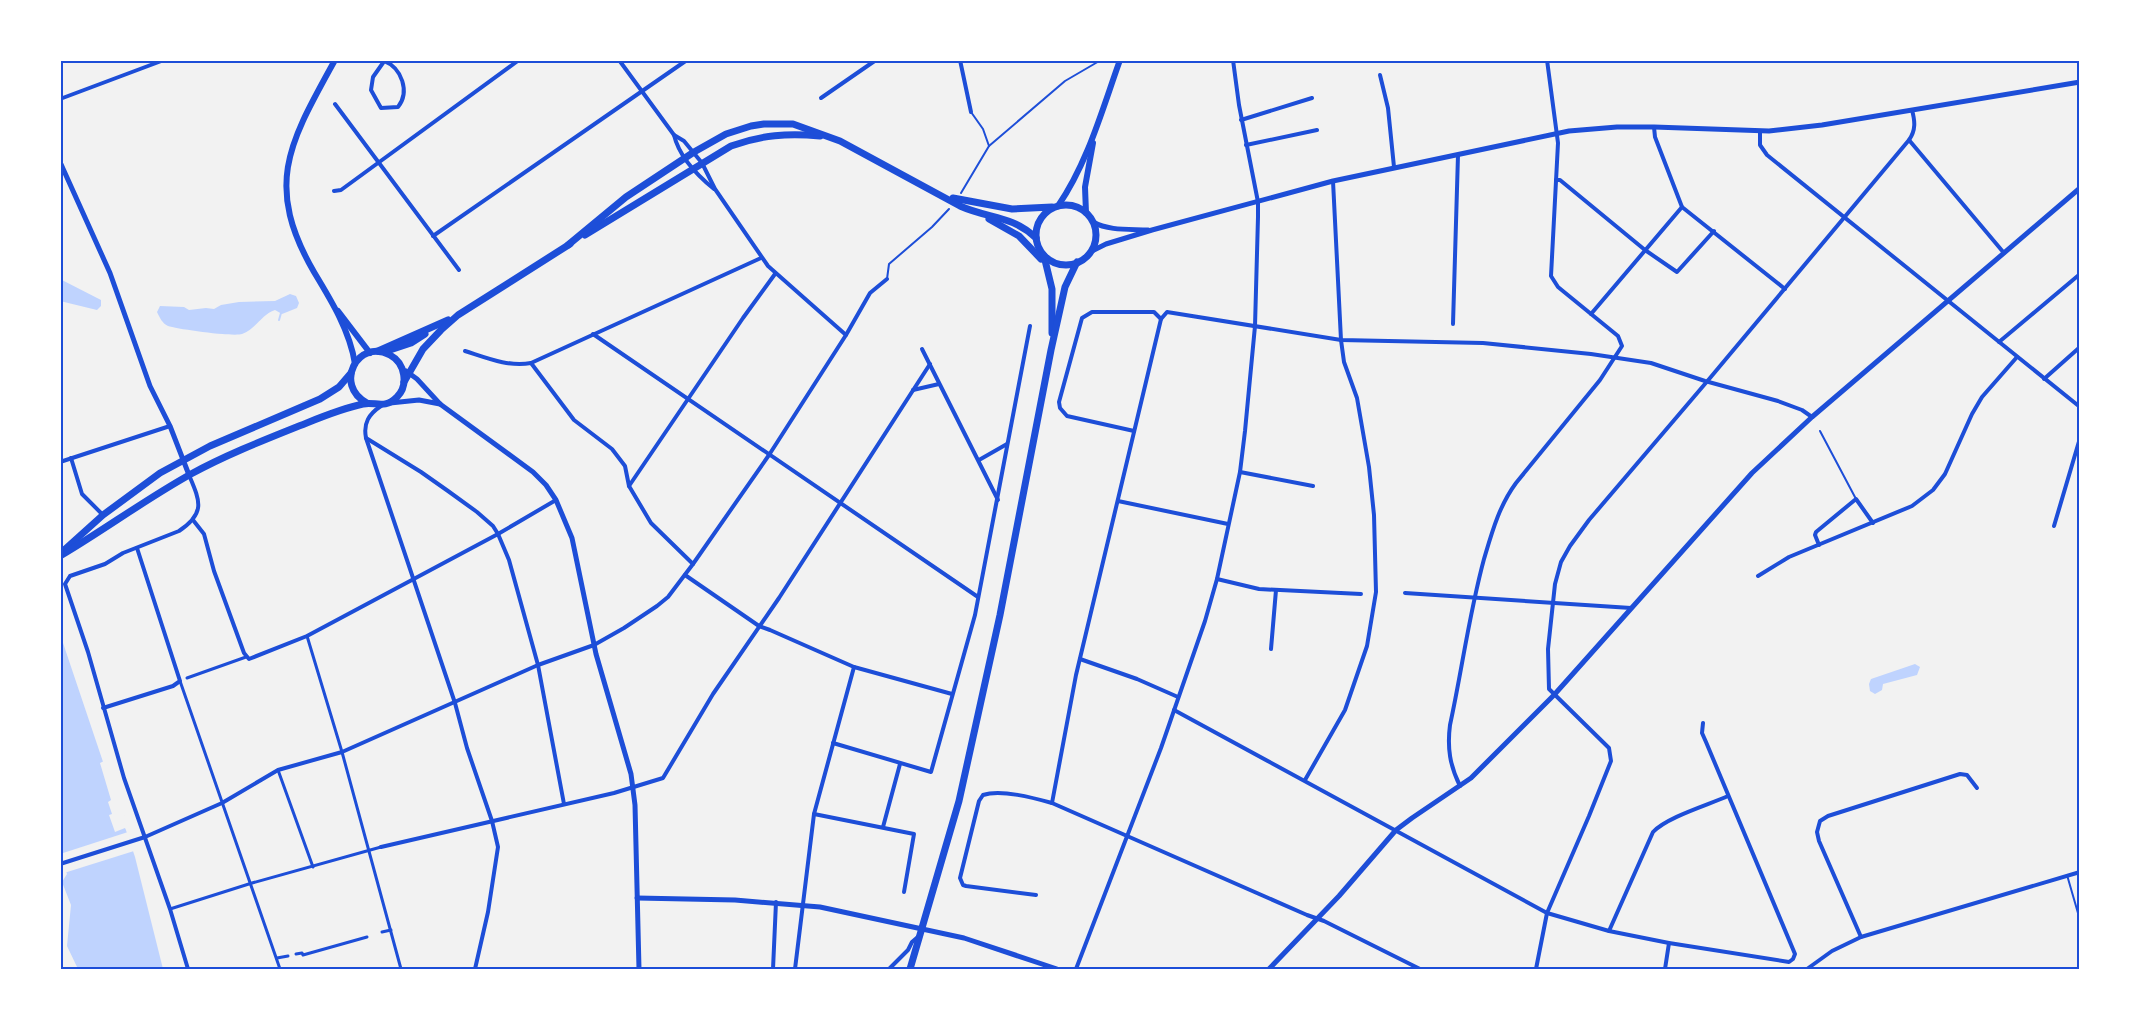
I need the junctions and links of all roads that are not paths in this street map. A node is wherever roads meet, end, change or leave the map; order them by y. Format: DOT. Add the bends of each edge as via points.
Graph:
graph roads {
  1 [pos="164,60"];
  2 [pos="335,60"];
  3 [pos="384,60"];
  4 [pos="519,60"];
  5 [pos="619,60"];
  6 [pos="687,60"];
  7 [pos="876,60"];
  8 [pos="960,60"];
  9 [pos="1101,60"];
  10 [pos="1120,60"];
  11 [pos="1233,60"];
  12 [pos="1547,60"];
  13 [pos="1380,75"];
  14 [pos="2080,82"];
  15 [pos="642,92"];
  16 [pos="821,98"];
  17 [pos="1312,98"];
  18 [pos="60,99"];
  19 [pos="335,104"];
  20 [pos="1912,109"];
  21 [pos="971,112"];
  22 [pos="1241,120"];
  23 [pos="1654,127"];
  24 [pos="1317,130"];
  25 [pos="1760,131"];
  26 [pos="1095,133"];
  27 [pos="1558,133"];
  28 [pos="674,135"];
  29 [pos="825,136"];
  30 [pos="1909,140"];
  31 [pos="1246,145"];
  32 [pos="989,146"];
  33 [pos="694,152"];
  34 [pos="1458,155"];
  35 [pos="686,157"];
  36 [pos="60,162"];
  37 [pos="378,162"];
  38 [pos="702,163"];
  39 [pos="1394,167"];
  40 [pos="693,168"];
  41 [pos="1556,180"];
  42 [pos="1333,181"];
  43 [pos="2080,188"];
  44 [pos="715,189"];
  45 [pos="334,191"];
  46 [pos="961,194"];
  47 [pos="945,197"];
  48 [pos="1258,202"];
  49 [pos="1056,207"];
  50 [pos="1682,207"];
  51 [pos="949,209"];
  52 [pos="975,212"];
  53 [pos="1086,213"];
  54 [pos="1844,218"];
  55 [pos="1093,222"];
  56 [pos="1152,230"];
  57 [pos="1714,231"];
  58 [pos="433,236"];
  59 [pos="1036,238"];
  60 [pos="568,245"];
  61 [pos="1645,250"];
  62 [pos="1090,252"];
  63 [pos="2004,253"];
  64 [pos="1044,256"];
  65 [pos="761,258"];
  66 [pos="1077,262"];
  67 [pos="1048,269"];
  68 [pos="459,270"];
  69 [pos="776,274"];
  70 [pos="2080,274"];
  71 [pos="886,279"];
  72 [pos="1785,289"];
  73 [pos="1946,301"];
  74 [pos="334,306"];
  75 [pos="1591,314"];
  76 [pos="458,315"];
  77 [pos="1161,319"];
  78 [pos="1453,324"];
  79 [pos="1029,326"];
  80 [pos="1255,326"];
  81 [pos="593,334"];
  82 [pos="846,335"];
  83 [pos="1341,340"];
  84 [pos="1999,342"];
  85 [pos="2080,347"];
  86 [pos="922,349"];
  87 [pos="1051,350"];
  88 [pos="465,351"];
  89 [pos="377,352"];
  90 [pos="2017,357"];
  91 [pos="1614,358"];
  92 [pos="531,363"];
  93 [pos="355,364"];
  94 [pos="930,364"];
  95 [pos="402,368"];
  96 [pos="351,373"];
  97 [pos="410,373"];
  98 [pos="2044,379"];
  99 [pos="1707,382"];
  100 [pos="404,383"];
  101 [pos="939,384"];
  102 [pos="913,390"];
  103 [pos="687,399"];
  104 [pos="367,403"];
  105 [pos="385,404"];
  106 [pos="440,404"];
  107 [pos="2080,408"];
  108 [pos="1812,417"];
  109 [pos="170,426"];
  110 [pos="1134,431"];
  111 [pos="1820,431"];
  112 [pos="366,438"];
  113 [pos="2080,438"];
  114 [pos="1008,443"];
  115 [pos="769,455"];
  116 [pos="71,458"];
  117 [pos="183,459"];
  118 [pos="979,460"];
  119 [pos="60,462"];
  120 [pos="1240,472"];
  121 [pos="189,475"];
  122 [pos="629,486"];
  123 [pos="1313,486"];
  124 [pos="1856,499"];
  125 [pos="556,500"];
  126 [pos="998,500"];
  127 [pos="1118,501"];
  128 [pos="840,503"];
  129 [pos="103,515"];
  130 [pos="193,520"];
  131 [pos="1874,523"];
  132 [pos="1228,524"];
  133 [pos="2054,526"];
  134 [pos="498,534"];
  135 [pos="1819,545"];
  136 [pos="137,548"];
  137 [pos="60,555"];
  138 [pos="693,564"];
  139 [pos="685,575"];
  140 [pos="1758,576"];
  141 [pos="413,579"];
  142 [pos="1217,579"];
  143 [pos="1276,590"];
  144 [pos="1405,593"];
  145 [pos="1361,594"];
  146 [pos="978,597"];
  147 [pos="1473,598"];
  148 [pos="1552,603"];
  149 [pos="1631,608"];
  150 [pos="759,626"];
  151 [pos="307,636"];
  152 [pos="594,645"];
  153 [pos="1271,650"];
  154 [pos="246,657"];
  155 [pos="1080,658"];
  156 [pos="538,665"];
  157 [pos="854,667"];
  158 [pos="187,678"];
  159 [pos="180,681"];
  160 [pos="952,694"];
  161 [pos="1554,695"];
  162 [pos="1178,697"];
  163 [pos="455,703"];
  164 [pos="103,708"];
  165 [pos="1173,710"];
  166 [pos="1703,723"];
  167 [pos="832,743"];
  168 [pos="342,752"];
  169 [pos="900,764"];
  170 [pos="278,770"];
  171 [pos="1305,780"];
  172 [pos="1460,786"];
  173 [pos="1977,788"];
  174 [pos="634,789"];
  175 [pos="1728,796"];
  176 [pos="222,803"];
  177 [pos="564,804"];
  178 [pos="1052,804"];
  179 [pos="814,814"];
  180 [pos="492,820"];
  181 [pos="883,826"];
  182 [pos="1396,830"];
  183 [pos="1128,835"];
  184 [pos="145,837"];
  185 [pos="381,847"];
  186 [pos="370,852"];
  187 [pos="61,864"];
  188 [pos="313,867"];
  189 [pos="2080,872"];
  190 [pos="2067,875"];
  191 [pos="252,883"];
  192 [pos="904,892"];
  193 [pos="1036,895"];
  194 [pos="637,898"];
  195 [pos="776,902"];
  196 [pos="801,904"];
  197 [pos="171,909"];
  198 [pos="1547,913"];
  199 [pos="1317,919"];
  200 [pos="2080,920"];
  201 [pos="391,930"];
  202 [pos="1609,931"];
  203 [pos="382,932"];
  204 [pos="921,932"];
  205 [pos="367,937"];
  206 [pos="1861,937"];
  207 [pos="1669,943"];
  208 [pos="296,954"];
  209 [pos="288,956"];
  210 [pos="276,958"];
  211 [pos="188,969"];
  212 [pos="280,969"];
  213 [pos="401,969"];
  214 [pos="475,969"];
  215 [pos="639,969"];
  216 [pos="773,969"];
  217 [pos="795,969"];
  218 [pos="889,969"];
  219 [pos="910,969"];
  220 [pos="1057,969"];
  221 [pos="1076,969"];
  222 [pos="1269,969"];
  223 [pos="1420,969"];
  224 [pos="1536,969"];
  225 [pos="1665,969"];
  226 [pos="1807,969"];
  1 -- 18 [label="street"];
  2 -- 74 [label="main road" via="295,136 287,165 286,195 301,249"];
  3 -- 3 [label="street" via="373,77 371,90 381,108 398,107 404,100 403,81"];
  4 -- 37 [label="street"];
  5 -- 15 [label="street"];
  6 -- 15 [label="street"];
  7 -- 16 [label="street"];
  8 -- 21 [label="street"];
  9 -- 32 [label="lane" via="1065,81"];
  10 -- 26 [label="main road"];
  11 -- 22 [label="street"];
  12 -- 27 [label="street"];
  13 -- 39 [label="street"];
  14 -- 20 [label="street"];
  15 -- 28 [label="street"];
  15 -- 58 [label="street"];
  17 -- 22 [label="street"];
  19 -- 37 [label="street"];
  20 -- 25 [label="street"];
  20 -- 30 [label="street" via="1914,126"];
  21 -- 32 [label="lane"];
  22 -- 31 [label="street"];
  23 -- 25 [label="street"];
  23 -- 27 [label="street"];
  23 -- 50 [label="street"];
  24 -- 31 [label="street"];
  25 -- 54 [label="street" via="1760,145 1767,155"];
  26 -- 49 [label="main road"];
  26 -- 53 [label="main road" via="1085,187"];
  27 -- 34 [label="street"];
  27 -- 41 [label="street"];
  28 -- 33 [label="street"];
  28 -- 35 [label="street"];
  29 -- 33 [label="highway" via="793,124 765,124 726,134"];
  29 -- 38 [label="highway" via="789,134 756,138 731,146"];
  29 -- 47 [label="highway"];
  30 -- 54 [label="street"];
  30 -- 63 [label="street"];
  31 -- 48 [label="street"];
  32 -- 46 [label="lane"];
  33 -- 35 [label="highway"];
  33 -- 38 [label="street"];
  34 -- 39 [label="street"];
  34 -- 78 [label="street"];
  35 -- 40 [label="street"];
  35 -- 60 [label="highway" via="626,197"];
  36 -- 109 [label="street" via="106,265 150,386"];
  37 -- 45 [label="street" via="341,190"];
  37 -- 58 [label="street"];
  38 -- 40 [label="highway"];
  38 -- 44 [label="street"];
  39 -- 42 [label="street"];
  40 -- 44 [label="street"];
  40 -- 60 [label="highway"];
  41 -- 61 [label="street"];
  41 -- 75 [label="street" via="1551,276 1558,287"];
  42 -- 48 [label="street"];
  42 -- 83 [label="street"];
  43 -- 63 [label="street"];
  44 -- 65 [label="street"];
  47 -- 49 [label="highway" via="1012,209"];
  47 -- 52 [label="highway"];
  48 -- 56 [label="street"];
  48 -- 80 [label="street"];
  49 -- 53 [label="highway" via="1075,206"];
  49 -- 59 [label="highway" via="1041,218"];
  50 -- 57 [label="street"];
  50 -- 61 [label="street"];
  51 -- 71 [label="lane" via="889,264"];
  52 -- 59 [label="highway" via="1015,222"];
  52 -- 67 [label="highway" via="1020,236"];
  53 -- 55 [label="highway"];
  54 -- 72 [label="street"];
  54 -- 73 [label="street"];
  55 -- 56 [label="street" via="1115,229"];
  55 -- 62 [label="highway" via="1095,236"];
  56 -- 62 [label="street"];
  57 -- 61 [label="street" via="1677,272"];
  57 -- 72 [label="street"];
  58 -- 68 [label="street"];
  59 -- 64 [label="highway"];
  60 -- 76 [label="highway"];
  61 -- 75 [label="street"];
  62 -- 66 [label="highway"];
  63 -- 73 [label="street"];
  64 -- 66 [label="highway" via="1060,264"];
  64 -- 67 [label="highway"];
  65 -- 69 [label="street"];
  65 -- 81 [label="street"];
  66 -- 87 [label="highway" via="1065,287"];
  67 -- 87 [label="highway" via="1053,305"];
  69 -- 82 [label="street"];
  69 -- 103 [label="street"];
  70 -- 84 [label="street"];
  71 -- 82 [label="street" via="870,293"];
  72 -- 99 [label="street"];
  73 -- 84 [label="street"];
  73 -- 108 [label="street"];
  74 -- 89 [label="main road"];
  74 -- 93 [label="main road"];
  75 -- 91 [label="street" via="1622,341 1621,351"];
  76 -- 89 [label="highway" via="411,343"];
  76 -- 97 [label="highway" via="423,348"];
  77 -- 80 [label="street" via="1167,312"];
  77 -- 110 [label="street"];
  77 -- 110 [label="street" via="1154,312 1092,312 1082,318 1059,402 1067,416"];
  79 -- 114 [label="street"];
  80 -- 83 [label="street"];
  80 -- 120 [label="street"];
  81 -- 92 [label="street"];
  81 -- 103 [label="street"];
  82 -- 115 [label="street"];
  83 -- 91 [label="street" via="1484,343"];
  83 -- 171 [label="street" via="1357,398 1369,467 1376,592 1366,646 1345,710"];
  84 -- 90 [label="street"];
  85 -- 98 [label="street"];
  86 -- 94 [label="street"];
  87 -- 204 [label="highway" via="973,740"];
  88 -- 92 [label="street" via="506,363"];
  89 -- 93 [label="highway" via="361,357"];
  89 -- 95 [label="highway" via="395,358"];
  90 -- 98 [label="street"];
  90 -- 131 [label="street" via="1982,397 1938,485 1912,506"];
  91 -- 99 [label="street" via="1651,363"];
  91 -- 147 [label="street" via="1508,495"];
  92 -- 122 [label="street" via="574,420 612,449 625,466"];
  93 -- 96 [label="highway"];
  94 -- 101 [label="street"];
  94 -- 102 [label="street"];
  95 -- 97 [label="street"];
  95 -- 100 [label="highway"];
  96 -- 104 [label="highway" via="353,391"];
  96 -- 117 [label="highway" via="339,387 320,399"];
  97 -- 100 [label="highway"];
  97 -- 106 [label="street"];
  98 -- 107 [label="street"];
  99 -- 108 [label="street" via="1778,401"];
  99 -- 148 [label="street" via="1577,536 1561,562"];
  100 -- 105 [label="highway" via="399,394"];
  101 -- 102 [label="street"];
  101 -- 118 [label="street"];
  102 -- 128 [label="street"];
  103 -- 115 [label="street"];
  103 -- 122 [label="street"];
  104 -- 105 [label="highway"];
  104 -- 121 [label="highway" via="300,425"];
  105 -- 106 [label="street" via="419,400"];
  105 -- 112 [label="street" via="368,416"];
  106 -- 125 [label="street" via="534,472"];
  108 -- 149 [label="street" via="1752,473"];
  109 -- 116 [label="street"];
  109 -- 117 [label="street"];
  110 -- 127 [label="street"];
  111 -- 124 [label="lane"];
  112 -- 134 [label="street" via="477,512"];
  112 -- 141 [label="street"];
  113 -- 133 [label="street"];
  114 -- 118 [label="street"];
  114 -- 126 [label="street"];
  115 -- 128 [label="street"];
  115 -- 138 [label="street"];
  116 -- 119 [label="street"];
  116 -- 129 [label="street" via="82,494"];
  117 -- 121 [label="street"];
  117 -- 129 [label="highway"];
  118 -- 126 [label="street"];
  120 -- 123 [label="street"];
  120 -- 132 [label="street"];
  121 -- 130 [label="street" via="200,505"];
  121 -- 137 [label="highway"];
  122 -- 138 [label="street" via="651,523"];
  124 -- 131 [label="street"];
  124 -- 135 [label="street" via="1816,532"];
  125 -- 134 [label="street"];
  125 -- 152 [label="street" via="572,538"];
  126 -- 146 [label="street"];
  127 -- 132 [label="street"];
  127 -- 155 [label="street"];
  128 -- 146 [label="street"];
  128 -- 150 [label="street"];
  129 -- 137 [label="highway"];
  130 -- 136 [label="street" via="179,531"];
  130 -- 154 [label="street" via="204,534"];
  131 -- 135 [label="street"];
  132 -- 142 [label="street"];
  134 -- 141 [label="street"];
  134 -- 156 [label="street"];
  135 -- 140 [label="street"];
  136 -- 159 [label="street"];
  136 -- 164 [label="street" via="70,576 65,584"];
  138 -- 139 [label="street"];
  139 -- 150 [label="street"];
  139 -- 152 [label="street" via="661,603"];
  141 -- 151 [label="street"];
  141 -- 163 [label="street"];
  142 -- 143 [label="street"];
  142 -- 162 [label="street"];
  143 -- 145 [label="street"];
  143 -- 153 [label="street"];
  144 -- 147 [label="street"];
  146 -- 160 [label="street"];
  147 -- 148 [label="street"];
  147 -- 172 [label="street" via="1448,740 1449,759"];
  148 -- 149 [label="street"];
  148 -- 161 [label="street" via="1549,689"];
  149 -- 161 [label="street"];
  150 -- 157 [label="street"];
  150 -- 174 [label="street" via="663,778"];
  151 -- 154 [label="street"];
  151 -- 168 [label="street"];
  152 -- 156 [label="street"];
  152 -- 174 [label="street"];
  154 -- 158 [label="street"];
  155 -- 162 [label="street"];
  155 -- 178 [label="street"];
  156 -- 163 [label="street"];
  156 -- 177 [label="street"];
  157 -- 160 [label="street"];
  157 -- 167 [label="street"];
  159 -- 164 [label="street"];
  159 -- 176 [label="street"];
  160 -- 169 [label="street" via="932,772"];
  161 -- 172 [label="street"];
  161 -- 198 [label="street" via="1608,748 1611,761"];
  162 -- 165 [label="street"];
  163 -- 168 [label="street"];
  163 -- 180 [label="street"];
  164 -- 184 [label="street"];
  165 -- 171 [label="street"];
  165 -- 183 [label="street"];
  166 -- 175 [label="street" via="1702,733"];
  167 -- 169 [label="street"];
  167 -- 179 [label="street"];
  168 -- 170 [label="street"];
  168 -- 186 [label="street"];
  169 -- 181 [label="street"];
  170 -- 176 [label="street"];
  170 -- 188 [label="street"];
  171 -- 182 [label="street"];
  172 -- 182 [label="street"];
  173 -- 206 [label="street" via="1960,774 1820,821 1819,841"];
  174 -- 177 [label="street"];
  174 -- 194 [label="street"];
  175 -- 202 [label="street" via="1653,832"];
  175 -- 207 [label="street" via="1794,957 1786,962"];
  176 -- 184 [label="street"];
  176 -- 191 [label="street"];
  177 -- 180 [label="street"];
  178 -- 183 [label="street"];
  178 -- 193 [label="street" via="1007,794 983,795 960,878 966,886"];
  179 -- 181 [label="street"];
  179 -- 196 [label="street"];
  180 -- 185 [label="street"];
  180 -- 214 [label="street" via="497,859"];
  181 -- 192 [label="street" via="914,834"];
  182 -- 198 [label="street"];
  182 -- 199 [label="street"];
  183 -- 199 [label="street"];
  183 -- 221 [label="street"];
  184 -- 187 [label="street"];
  184 -- 197 [label="street"];
  185 -- 186 [label="street"];
  186 -- 188 [label="street"];
  186 -- 201 [label="street"];
  188 -- 191 [label="street"];
  189 -- 190 [label="street"];
  190 -- 200 [label="lane"];
  190 -- 206 [label="street"];
  191 -- 197 [label="street"];
  191 -- 210 [label="street"];
  194 -- 195 [label="street"];
  194 -- 215 [label="street"];
  195 -- 196 [label="street"];
  195 -- 216 [label="street"];
  196 -- 204 [label="street"];
  196 -- 217 [label="street"];
  197 -- 211 [label="street"];
  198 -- 202 [label="street"];
  198 -- 224 [label="street"];
  199 -- 222 [label="street"];
  199 -- 223 [label="street"];
  201 -- 203 [label="street"];
  201 -- 213 [label="street"];
  202 -- 207 [label="street"];
  204 -- 218 [label="street"];
  204 -- 219 [label="highway"];
  204 -- 220 [label="street" via="964,938"];
  205 -- 208 [label="street"];
  206 -- 226 [label="street"];
  207 -- 225 [label="street"];
  209 -- 210 [label="street"];
  210 -- 212 [label="street"];
}
